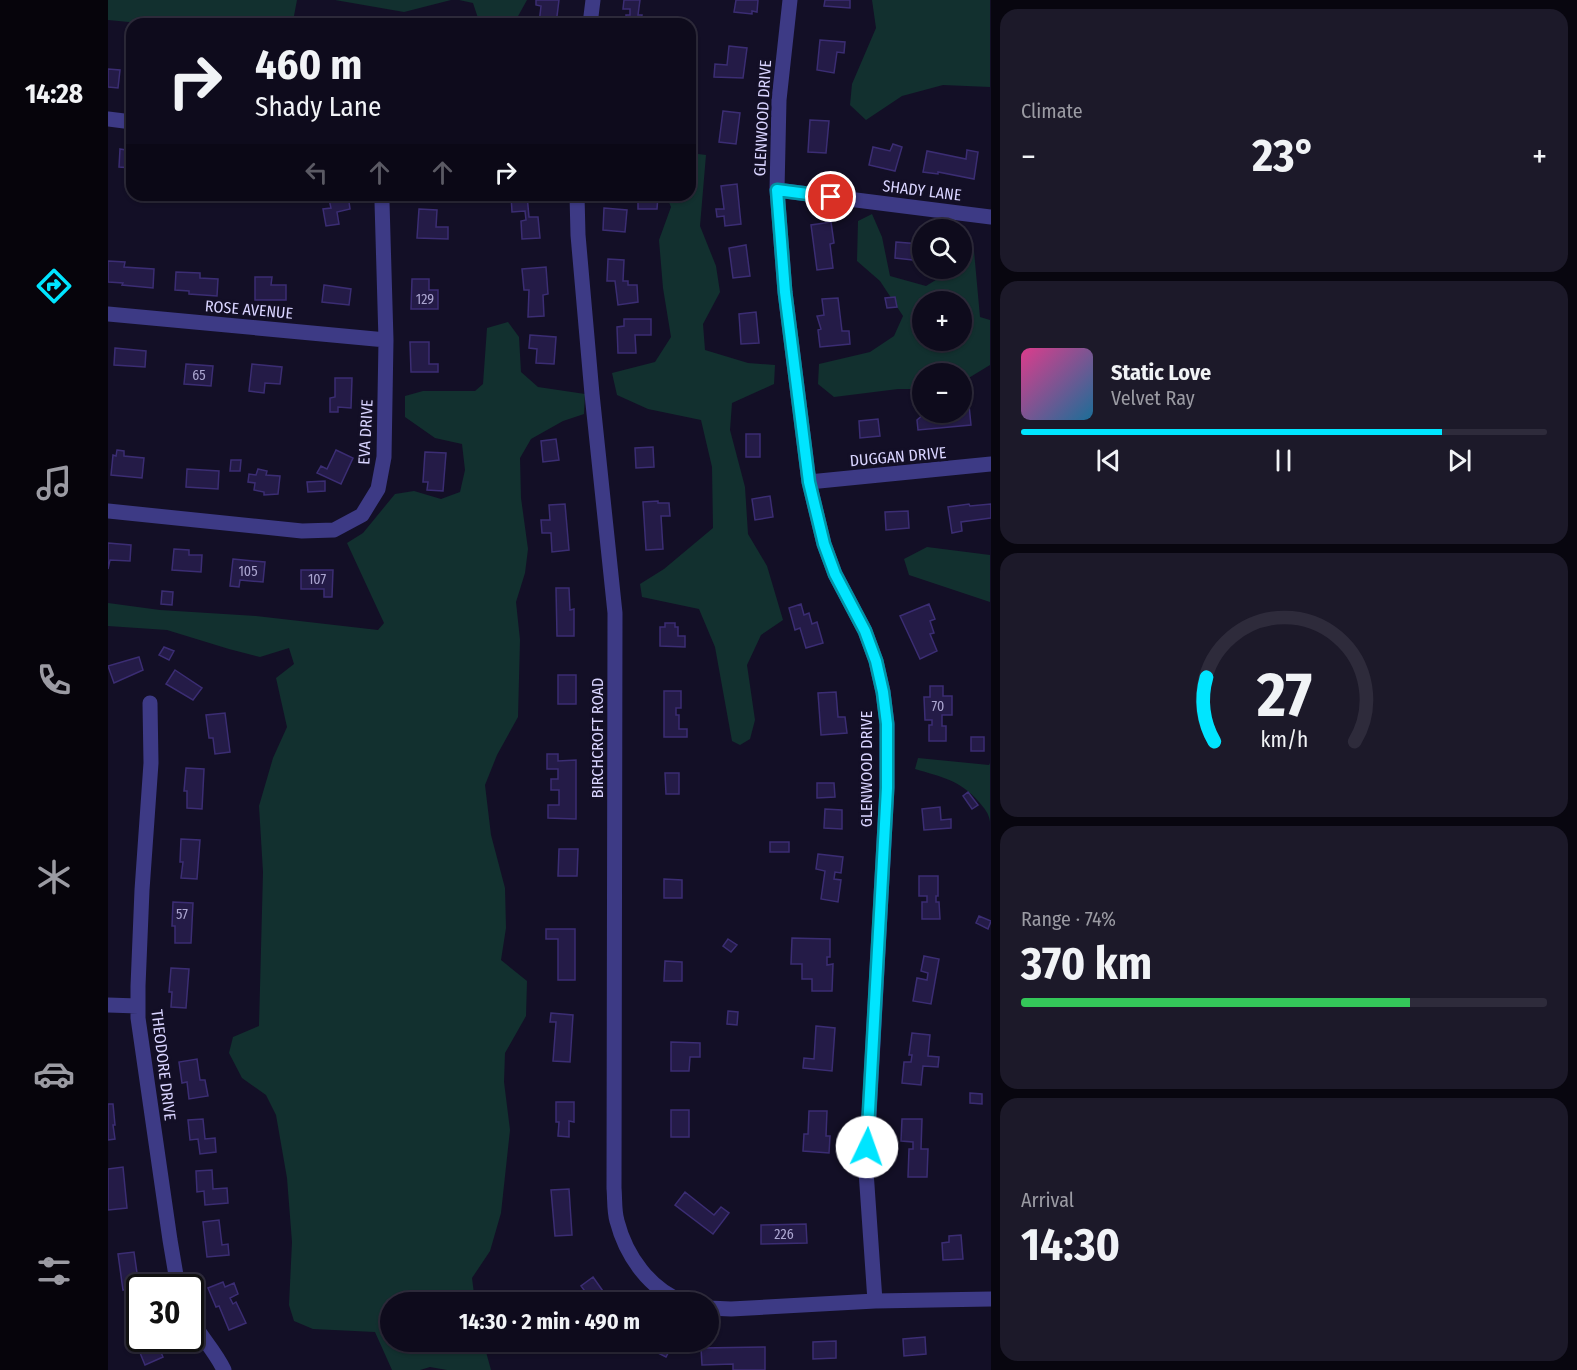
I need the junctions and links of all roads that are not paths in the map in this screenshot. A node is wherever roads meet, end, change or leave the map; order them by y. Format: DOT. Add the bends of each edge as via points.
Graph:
graph roads {
  1 [pos="593,0"];
  2 [pos="790,0"];
  3 [pos="591,18"];
  4 [pos="108,119"];
  5 [pos="126,121"];
  6 [pos="777,190"];
  7 [pos="382,201"];
  8 [pos="577,201"];
  9 [pos="990,217"];
  10 [pos="108,314"];
  11 [pos="386,340"];
  12 [pos="990,464"];
  13 [pos="809,482"];
  14 [pos="108,511"];
  15 [pos="150,703"];
  16 [pos="108,1005"];
  17 [pos="138,1006"];
  18 [pos="176,1274"];
  19 [pos="664,1292"];
  20 [pos="990,1299"];
  21 [pos="875,1301"];
  22 [pos="719,1308"];
  23 [pos="204,1339"];
  24 [pos="224,1370"];
  1 -- 3 [label="street"];
  2 -- 6 [label="street, GLENWOOD DRIVE" via="778,100"];
  4 -- 5 [label="street"];
  6 -- 9 [label="street, SHADY LANE"];
  6 -- 13 [label="street, GLENWOOD DRIVE" via="785,292"];
  7 -- 11 [label="street, EVA DRIVE"];
  8 -- 19 [label="street, BIRCHCROFT ROAD" via="615,612 616,1220 628,1250 646,1276"];
  10 -- 11 [label="street, ROSE AVENUE"];
  11 -- 14 [label="street, EVA DRIVE" via="384,457 378,489 362,515 334,530 302,531"];
  12 -- 13 [label="street, DUGGAN DRIVE"];
  13 -- 21 [label="street, GLENWOOD DRIVE" via="835,574 876,661 887,724 887,788 866,1171"];
  15 -- 17 [label="street, THEODORE DRIVE" via="152,763"];
  16 -- 17 [label="street"];
  17 -- 18 [label="street, THEODORE DRIVE"];
  20 -- 21 [label="street"];
  21 -- 22 [label="street"];
  23 -- 24 [label="street"];
}
